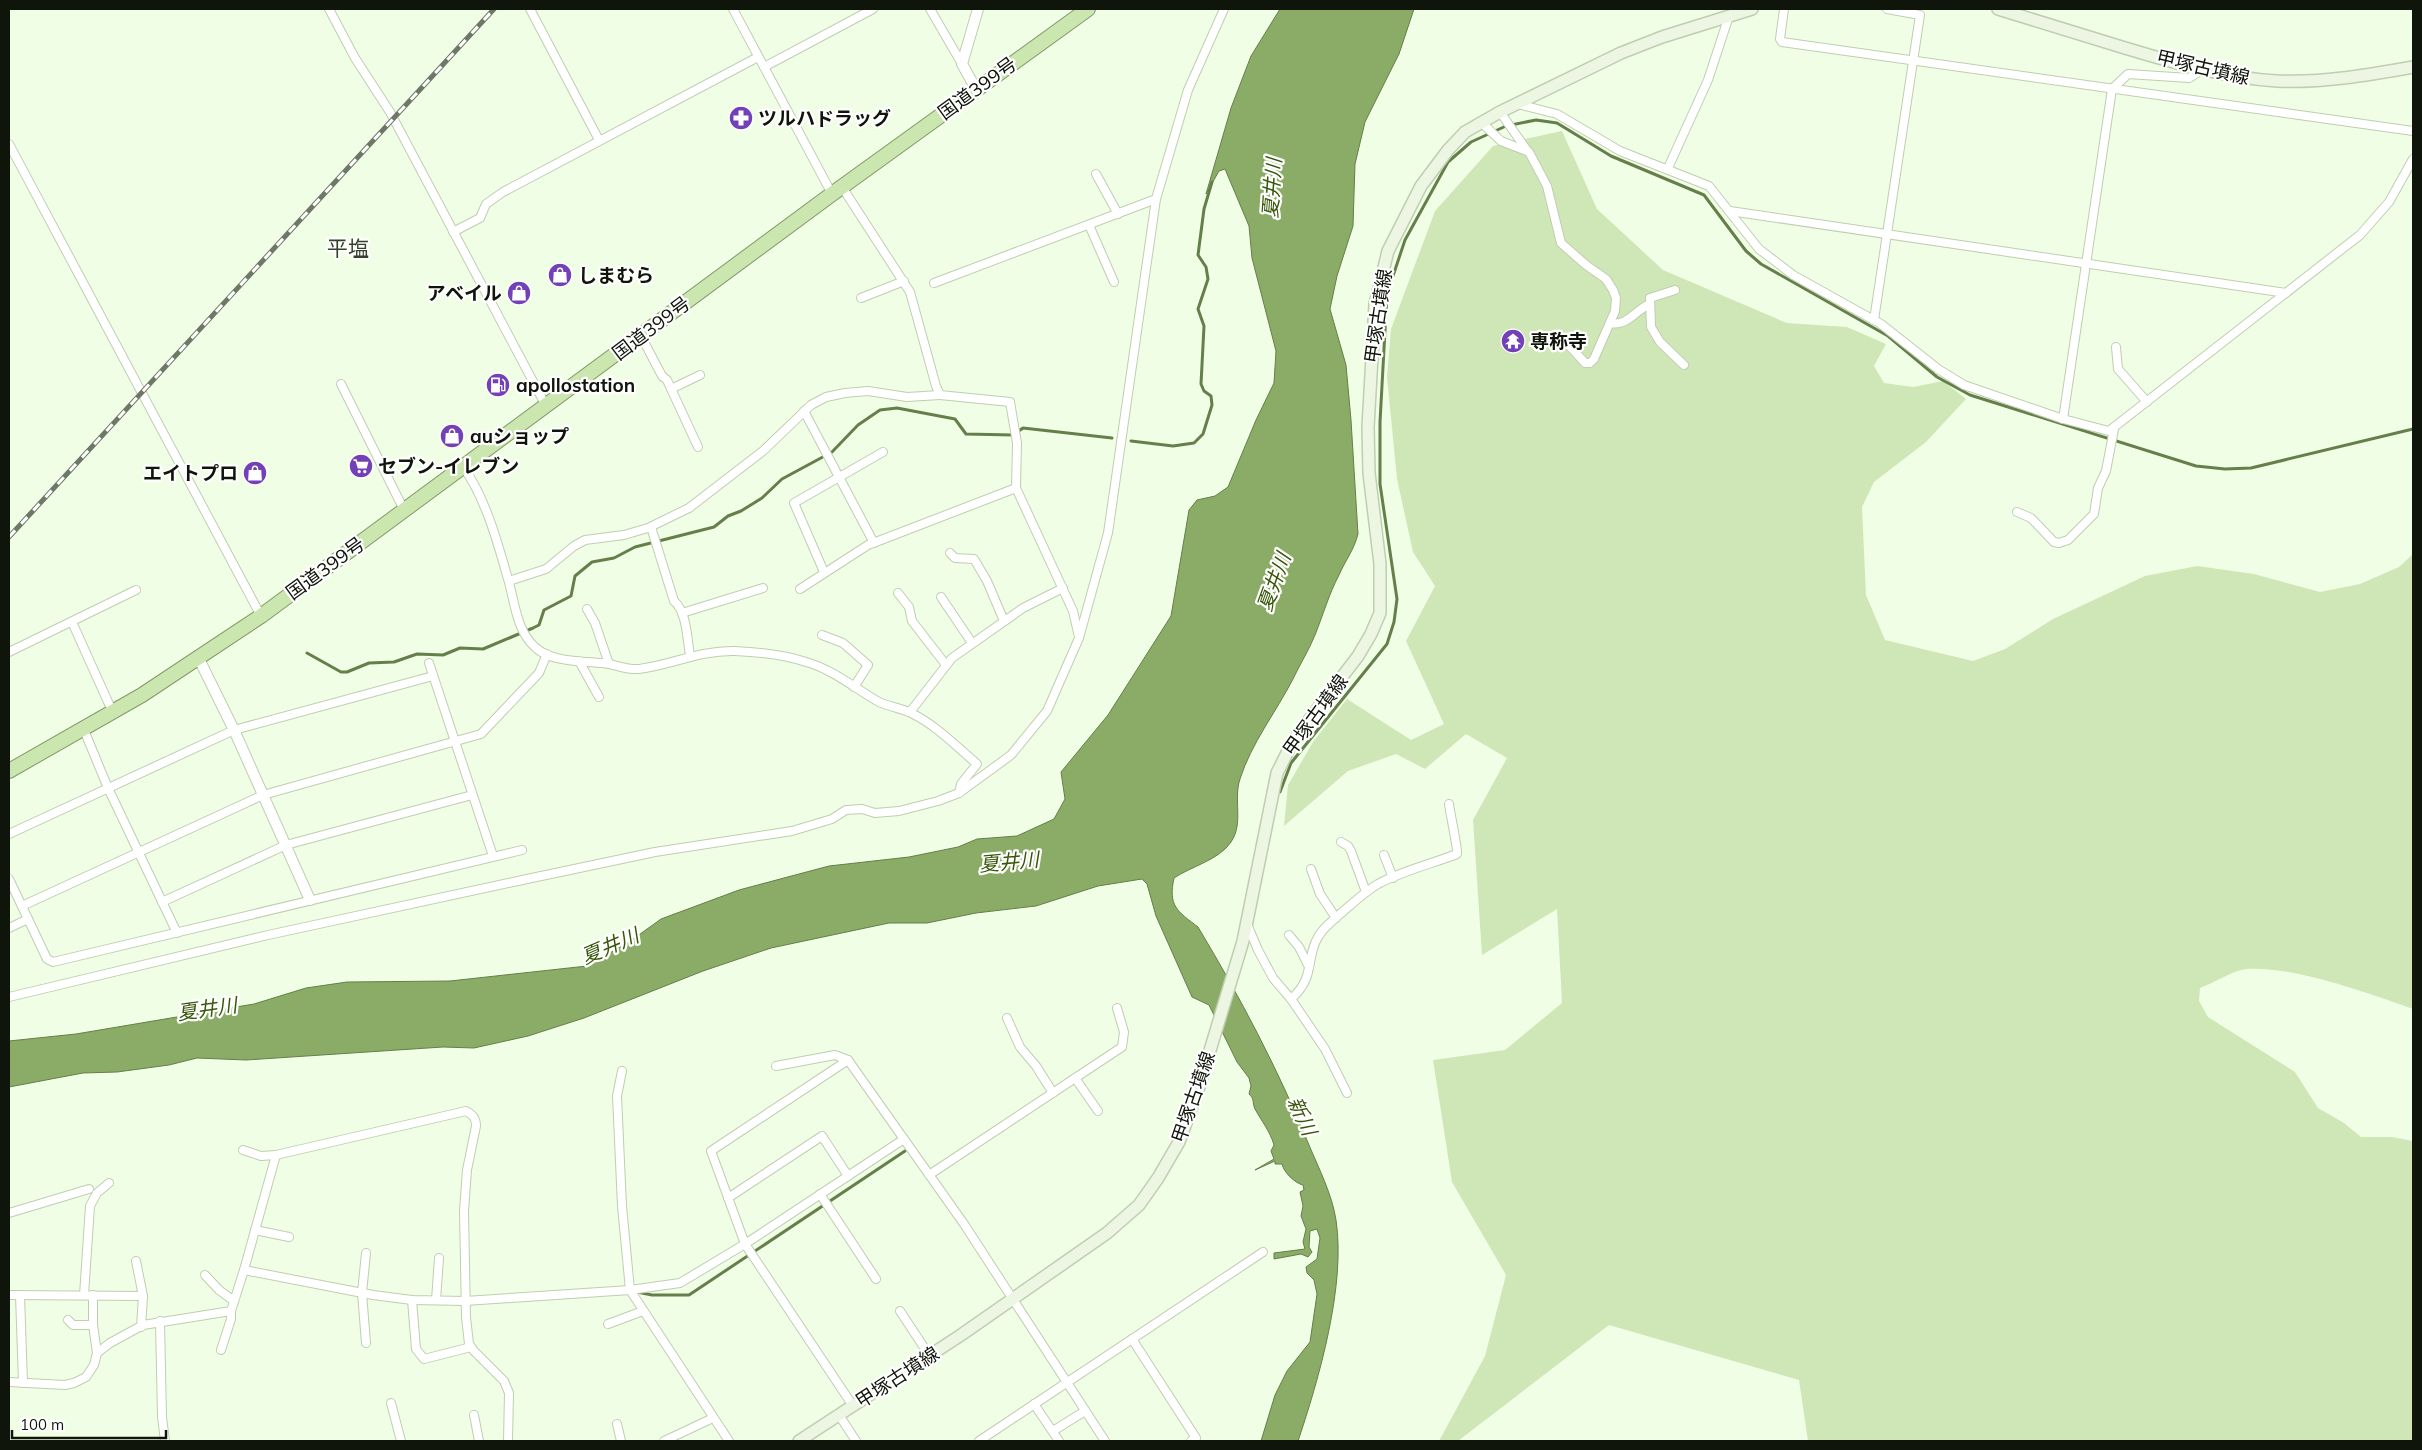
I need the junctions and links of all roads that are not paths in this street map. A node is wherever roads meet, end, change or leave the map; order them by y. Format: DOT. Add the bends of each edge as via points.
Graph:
graph roads {
  1 [pos="330,9"];
  2 [pos="530,9"];
  3 [pos="732,9"];
  4 [pos="874,9"];
  5 [pos="930,9"];
  6 [pos="978,9"];
  7 [pos="1088,9"];
  8 [pos="1224,9"];
  9 [pos="1752,9"];
  10 [pos="1784,9"];
  11 [pos="1887,9"];
  12 [pos="1998,9"];
  13 [pos="1729,16"];
  14 [pos="758,57"];
  15 [pos="1914,60"];
  16 [pos="962,64"];
  17 [pos="764,67"];
  18 [pos="2413,67"];
  19 [pos="2202,70"];
  20 [pos="2112,88"];
  21 [pos="976,89"];
  22 [pos="1516,104"];
  23 [pos="1503,115"];
  24 [pos="1484,125"];
  25 [pos="2413,131"];
  26 [pos="600,140"];
  27 [pos="9,144"];
  28 [pos="1526,149"];
  29 [pos="2413,161"];
  30 [pos="1668,168"];
  31 [pos="1096,174"];
  32 [pos="837,191"];
  33 [pos="1156,199"];
  34 [pos="1730,211"];
  35 [pos="1118,214"];
  36 [pos="1089,225"];
  37 [pos="453,232"];
  38 [pos="1887,235"];
  39 [pos="2085,263"];
  40 [pos="904,280"];
  41 [pos="1114,282"];
  42 [pos="934,283"];
  43 [pos="1675,290"];
  44 [pos="2286,293"];
  45 [pos="861,298"];
  46 [pos="1650,304"];
  47 [pos="1874,320"];
  48 [pos="1610,324"];
  49 [pos="641,336"];
  50 [pos="1567,344"];
  51 [pos="2116,347"];
  52 [pos="1684,365"];
  53 [pos="700,375"];
  54 [pos="341,384"];
  55 [pos="671,390"];
  56 [pos="940,395"];
  57 [pos="2147,402"];
  58 [pos="546,406"];
  59 [pos="804,411"];
  60 [pos="2063,419"];
  61 [pos="2113,435"];
  62 [pos="698,447"];
  63 [pos="883,452"];
  64 [pos="463,467"];
  65 [pos="839,477"];
  66 [pos="1016,488"];
  67 [pos="404,510"];
  68 [pos="2017,512"];
  69 [pos="651,527"];
  70 [pos="874,543"];
  71 [pos="950,553"];
  72 [pos="824,572"];
  73 [pos="509,580"];
  74 [pos="763,588"];
  75 [pos="1063,588"];
  76 [pos="800,589"];
  77 [pos="136,590"];
  78 [pos="898,593"];
  79 [pos="941,597"];
  80 [pos="587,609"];
  81 [pos="682,613"];
  82 [pos="261,616"];
  83 [pos="1004,621"];
  84 [pos="72,622"];
  85 [pos="822,635"];
  86 [pos="1079,638"];
  87 [pos="972,643"];
  88 [pos="9,652"];
  89 [pos="546,654"];
  90 [pos="690,655"];
  91 [pos="198,659"];
  92 [pos="579,661"];
  93 [pos="429,663"];
  94 [pos="609,664"];
  95 [pos="946,665"];
  96 [pos="433,676"];
  97 [pos="854,687"];
  98 [pos="599,697"];
  99 [pos="910,712"];
  100 [pos="113,713"];
  101 [pos="84,730"];
  102 [pos="234,730"];
  103 [pos="455,742"];
  104 [pos="9,771"];
  105 [pos="108,788"];
  106 [pos="959,793"];
  107 [pos="263,795"];
  108 [pos="472,795"];
  109 [pos="1449,804"];
  110 [pos="9,834"];
  111 [pos="1341,842"];
  112 [pos="286,845"];
  113 [pos="522,850"];
  114 [pos="138,852"];
  115 [pos="1384,855"];
  116 [pos="493,856"];
  117 [pos="1311,869"];
  118 [pos="1393,878"];
  119 [pos="9,879"];
  120 [pos="1366,892"];
  121 [pos="310,900"];
  122 [pos="162,902"];
  123 [pos="22,906"];
  124 [pos="1336,918"];
  125 [pos="28,920"];
  126 [pos="1247,924"];
  127 [pos="9,928"];
  128 [pos="177,933"];
  129 [pos="1289,935"];
  130 [pos="1310,969"];
  131 [pos="9,997"];
  132 [pos="1291,999"];
  133 [pos="1117,1008"];
  134 [pos="1007,1018"];
  135 [pos="848,1060"];
  136 [pos="776,1066"];
  137 [pos="622,1071"];
  138 [pos="1076,1078"];
  139 [pos="1053,1093"];
  140 [pos="1347,1093"];
  141 [pos="1098,1111"];
  142 [pos="904,1139"];
  143 [pos="243,1150"];
  144 [pos="276,1155"];
  145 [pos="929,1175"];
  146 [pos="848,1176"];
  147 [pos="109,1184"];
  148 [pos="89,1188"];
  149 [pos="820,1194"];
  150 [pos="728,1198"];
  151 [pos="9,1212"];
  152 [pos="254,1230"];
  153 [pos="289,1237"];
  154 [pos="745,1244"];
  155 [pos="1263,1252"];
  156 [pos="366,1253"];
  157 [pos="439,1258"];
  158 [pos="136,1261"];
  159 [pos="244,1270"];
  160 [pos="205,1275"];
  161 [pos="876,1279"];
  162 [pos="630,1290"];
  163 [pos="362,1293"];
  164 [pos="20,1294"];
  165 [pos="9,1295"];
  166 [pos="84,1295"];
  167 [pos="93,1295"];
  168 [pos="143,1296"];
  169 [pos="1013,1299"];
  170 [pos="412,1300"];
  171 [pos="436,1300"];
  172 [pos="234,1301"];
  173 [pos="465,1301"];
  174 [pos="643,1310"];
  175 [pos="231,1311"];
  176 [pos="900,1311"];
  177 [pos="68,1320"];
  178 [pos="160,1321"];
  179 [pos="608,1324"];
  180 [pos="93,1325"];
  181 [pos="141,1327"];
  182 [pos="1132,1339"];
  183 [pos="366,1343"];
  184 [pos="472,1347"];
  185 [pos="221,1350"];
  186 [pos="97,1353"];
  187 [pos="929,1355"];
  188 [pos="9,1382"];
  189 [pos="24,1383"];
  190 [pos="1066,1383"];
  191 [pos="391,1403"];
  192 [pos="1034,1404"];
  193 [pos="853,1406"];
  194 [pos="1085,1411"];
  195 [pos="474,1415"];
  196 [pos="839,1415"];
  197 [pos="713,1418"];
  198 [pos="617,1424"];
  199 [pos="1053,1431"];
  200 [pos="165,1441"];
  201 [pos="401,1441"];
  202 [pos="480,1441"];
  203 [pos="508,1441"];
  204 [pos="621,1441"];
  205 [pos="664,1441"];
  206 [pos="728,1441"];
  207 [pos="799,1441"];
  208 [pos="856,1441"];
  209 [pos="979,1441"];
  210 [pos="1059,1441"];
  211 [pos="1106,1441"];
  212 [pos="1191,1441"];
  1 -- 37 [label="street" via="390,112"];
  2 -- 26 [label="street"];
  3 -- 14 [label="street"];
  4 -- 17 [label="street"];
  5 -- 16 [label="street"];
  6 -- 16 [label="street"];
  7 -- 21 [label="highway, 国道399号"];
  8 -- 33 [label="street" via="1188,90"];
  9 -- 13 [label="main road, 甲塚古墳線"];
  10 -- 15 [label="street" via="1782,42"];
  11 -- 15 [label="street" via="1920,15"];
  12 -- 19 [label="main road, 甲塚古墳線"];
  13 -- 22 [label="main road, 甲塚古墳線" via="1621,53"];
  13 -- 30 [label="street" via="1708,80"];
  14 -- 17 [label="street"];
  14 -- 26 [label="street"];
  15 -- 20 [label="street"];
  15 -- 38 [label="street"];
  16 -- 21 [label="street"];
  17 -- 32 [label="street"];
  18 -- 19 [label="main road, 甲塚古墳線" via="2342,79 2302,81 2251,78"];
  19 -- 20 [label="street" via="2189,78 2132,73"];
  20 -- 25 [label="street"];
  20 -- 39 [label="street"];
  21 -- 32 [label="highway, 国道399号"];
  22 -- 23 [label="main road, 甲塚古墳線"];
  22 -- 30 [label="street" via="1557,114 1620,151"];
  23 -- 24 [label="main road, 甲塚古墳線"];
  23 -- 28 [label="street"];
  24 -- 28 [label="street" via="1501,141"];
  24 -- 126 [label="main road, 甲塚古墳線" via="1465,132 1437,164 1421,186 1388,251 1375,304 1368,427 1368,473 1380,572 1380,614 1358,656 1284,757 1271,798"];
  26 -- 37 [label="street" via="493,198 486,204 480,218"];
  27 -- 82 [label="street"];
  28 -- 48 [label="street" via="1547,186 1561,243 1606,278 1613,290 1616,305"];
  29 -- 44 [label="street" via="2390,202 2373,222"];
  30 -- 34 [label="street" via="1709,186"];
  31 -- 35 [label="street"];
  32 -- 40 [label="street"];
  32 -- 49 [label="highway, 国道399号"];
  33 -- 35 [label="street"];
  33 -- 86 [label="street" via="1108,533"];
  34 -- 38 [label="street"];
  34 -- 47 [label="street" via="1769,257 1793,275"];
  35 -- 36 [label="street"];
  36 -- 41 [label="street"];
  36 -- 42 [label="street"];
  37 -- 58 [label="street"];
  38 -- 39 [label="street"];
  38 -- 47 [label="street"];
  39 -- 44 [label="street"];
  39 -- 60 [label="street"];
  40 -- 45 [label="street"];
  40 -- 56 [label="street"];
  43 -- 46 [label="street" via="1650,298"];
  44 -- 57 [label="street"];
  46 -- 48 [label="street" via="1618,325"];
  46 -- 52 [label="street" via="1651,327 1660,342"];
  47 -- 60 [label="street" via="1964,385"];
  48 -- 50 [label="street" via="1590,363 1585,363"];
  49 -- 55 [label="street"];
  49 -- 58 [label="highway, 国道399号"];
  51 -- 57 [label="street" via="2118,369"];
  53 -- 55 [label="street"];
  54 -- 67 [label="street"];
  55 -- 62 [label="street"];
  56 -- 59 [label="street" via="907,397 845,393 826,397"];
  56 -- 66 [label="street" via="1010,402 1016,427"];
  57 -- 61 [label="street"];
  58 -- 64 [label="highway, 国道399号"];
  59 -- 65 [label="street"];
  59 -- 69 [label="street" via="763,451 689,508"];
  60 -- 61 [label="street"];
  61 -- 68 [label="street" via="2094,514 2068,540 2054,542 2031,518"];
  63 -- 65 [label="street"];
  64 -- 67 [label="highway, 国道399号"];
  64 -- 73 [label="street" via="492,529"];
  65 -- 70 [label="street"];
  65 -- 72 [label="street" via="794,503"];
  66 -- 70 [label="street"];
  66 -- 75 [label="street"];
  67 -- 82 [label="highway, 国道399号"];
  69 -- 73 [label="street" via="624,535 585,540 546,569"];
  69 -- 81 [label="street" via="674,601"];
  70 -- 72 [label="street"];
  71 -- 83 [label="street" via="955,558 974,559"];
  72 -- 76 [label="street"];
  73 -- 89 [label="street" via="521,627 536,648"];
  74 -- 81 [label="street"];
  75 -- 83 [label="street"];
  75 -- 86 [label="street" via="1073,611"];
  77 -- 84 [label="street"];
  78 -- 95 [label="street" via="909,607 912,621"];
  79 -- 87 [label="street"];
  80 -- 94 [label="street"];
  81 -- 90 [label="street"];
  82 -- 91 [label="highway, 国道399号"];
  83 -- 87 [label="street"];
  84 -- 88 [label="street"];
  84 -- 100 [label="street"];
  85 -- 97 [label="street" via="843,643 868,665"];
  86 -- 106 [label="street" via="1047,711 1029,735 1011,755"];
  87 -- 95 [label="street"];
  89 -- 92 [label="street"];
  89 -- 103 [label="street" via="539,674 486,731"];
  90 -- 94 [label="street" via="658,666 636,669"];
  90 -- 97 [label="street" via="735,651 800,660"];
  91 -- 100 [label="highway, 国道399号"];
  91 -- 102 [label="street"];
  92 -- 94 [label="street"];
  92 -- 98 [label="street"];
  93 -- 96 [label="street"];
  95 -- 99 [label="street"];
  96 -- 102 [label="street"];
  96 -- 103 [label="street"];
  97 -- 99 [label="street" via="895,709"];
  99 -- 106 [label="street" via="931,724 977,764"];
  100 -- 101 [label="highway, 国道399号"];
  101 -- 104 [label="highway, 国道399号"];
  101 -- 105 [label="street"];
  102 -- 105 [label="street"];
  102 -- 107 [label="street"];
  103 -- 107 [label="street"];
  103 -- 108 [label="street"];
  105 -- 110 [label="street"];
  105 -- 114 [label="street"];
  106 -- 131 [label="street" via="899,810 875,813 862,809 846,810 826,821 792,831 655,852 528,878 268,935"];
  107 -- 112 [label="street"];
  107 -- 114 [label="street"];
  108 -- 112 [label="street"];
  108 -- 116 [label="street"];
  109 -- 118 [label="street" via="1457,854"];
  111 -- 120 [label="street" via="1351,851"];
  112 -- 121 [label="street"];
  112 -- 122 [label="street"];
  113 -- 116 [label="street"];
  114 -- 122 [label="street"];
  114 -- 123 [label="street"];
  115 -- 118 [label="street"];
  116 -- 121 [label="street"];
  117 -- 124 [label="street" via="1320,894"];
  118 -- 120 [label="street"];
  119 -- 123 [label="street"];
  120 -- 124 [label="street"];
  121 -- 128 [label="street"];
  122 -- 128 [label="street"];
  123 -- 125 [label="street"];
  124 -- 130 [label="street" via="1316,939"];
  125 -- 127 [label="street"];
  125 -- 128 [label="street" via="47,958 53,962"];
  126 -- 132 [label="street" via="1274,978"];
  126 -- 169 [label="main road, 甲塚古墳線" via="1199,1086 1179,1142 1158,1178 1139,1205 1107,1233"];
  129 -- 130 [label="street"];
  130 -- 132 [label="street" via="1300,991"];
  132 -- 140 [label="street" via="1325,1049"];
  133 -- 138 [label="street" via="1124,1032 1122,1047"];
  134 -- 139 [label="street" via="1020,1047"];
  135 -- 136 [label="street" via="835,1055"];
  135 -- 142 [label="street"];
  135 -- 150 [label="street" via="711,1151"];
  137 -- 162 [label="street" via="617,1096"];
  138 -- 139 [label="street"];
  138 -- 141 [label="street"];
  139 -- 145 [label="street"];
  142 -- 145 [label="street"];
  142 -- 146 [label="street"];
  143 -- 144 [label="street" via="261,1156"];
  144 -- 152 [label="street"];
  144 -- 173 [label="street" via="466,1111 472,1114 476,1126 464,1203"];
  145 -- 169 [label="street"];
  146 -- 149 [label="street"];
  146 -- 150 [label="street" via="822,1136"];
  147 -- 166 [label="street" via="97,1193 90,1206"];
  148 -- 151 [label="street"];
  149 -- 154 [label="street"];
  149 -- 161 [label="street"];
  150 -- 154 [label="street"];
  152 -- 153 [label="street"];
  152 -- 159 [label="street"];
  154 -- 162 [label="street" via="680,1283"];
  154 -- 193 [label="street"];
  155 -- 182 [label="street"];
  156 -- 163 [label="street"];
  157 -- 171 [label="street"];
  158 -- 168 [label="street"];
  159 -- 163 [label="street"];
  159 -- 172 [label="street"];
  160 -- 172 [label="street"];
  162 -- 173 [label="street"];
  162 -- 174 [label="street"];
  163 -- 170 [label="street"];
  163 -- 183 [label="street"];
  164 -- 165 [label="street"];
  164 -- 166 [label="street"];
  164 -- 189 [label="street"];
  166 -- 167 [label="street"];
  167 -- 168 [label="street"];
  167 -- 180 [label="street"];
  168 -- 181 [label="street"];
  169 -- 187 [label="main road, 甲塚古墳線"];
  169 -- 190 [label="street"];
  170 -- 171 [label="street"];
  170 -- 184 [label="street" via="416,1349 424,1358"];
  171 -- 173 [label="street"];
  172 -- 175 [label="street"];
  173 -- 184 [label="street"];
  174 -- 179 [label="street"];
  174 -- 197 [label="street"];
  175 -- 178 [label="street"];
  175 -- 185 [label="street"];
  176 -- 187 [label="street"];
  177 -- 180 [label="street" via="73,1325"];
  178 -- 181 [label="street"];
  178 -- 200 [label="street"];
  180 -- 186 [label="street"];
  181 -- 186 [label="street"];
  182 -- 190 [label="street"];
  182 -- 212 [label="street" via="1196,1438"];
  184 -- 203 [label="street" via="504,1381 509,1392"];
  186 -- 189 [label="street" via="86,1377 74,1383"];
  187 -- 193 [label="main road, 甲塚古墳線"];
  188 -- 189 [label="street"];
  190 -- 192 [label="street"];
  190 -- 194 [label="street"];
  191 -- 201 [label="street"];
  192 -- 199 [label="street"];
  192 -- 209 [label="street"];
  193 -- 196 [label="main road, 甲塚古墳線"];
  194 -- 199 [label="street"];
  194 -- 211 [label="street"];
  195 -- 202 [label="street"];
  196 -- 207 [label="main road, 甲塚古墳線"];
  196 -- 208 [label="street"];
  197 -- 205 [label="street"];
  197 -- 206 [label="street"];
  198 -- 204 [label="street"];
  199 -- 210 [label="street"];
}
